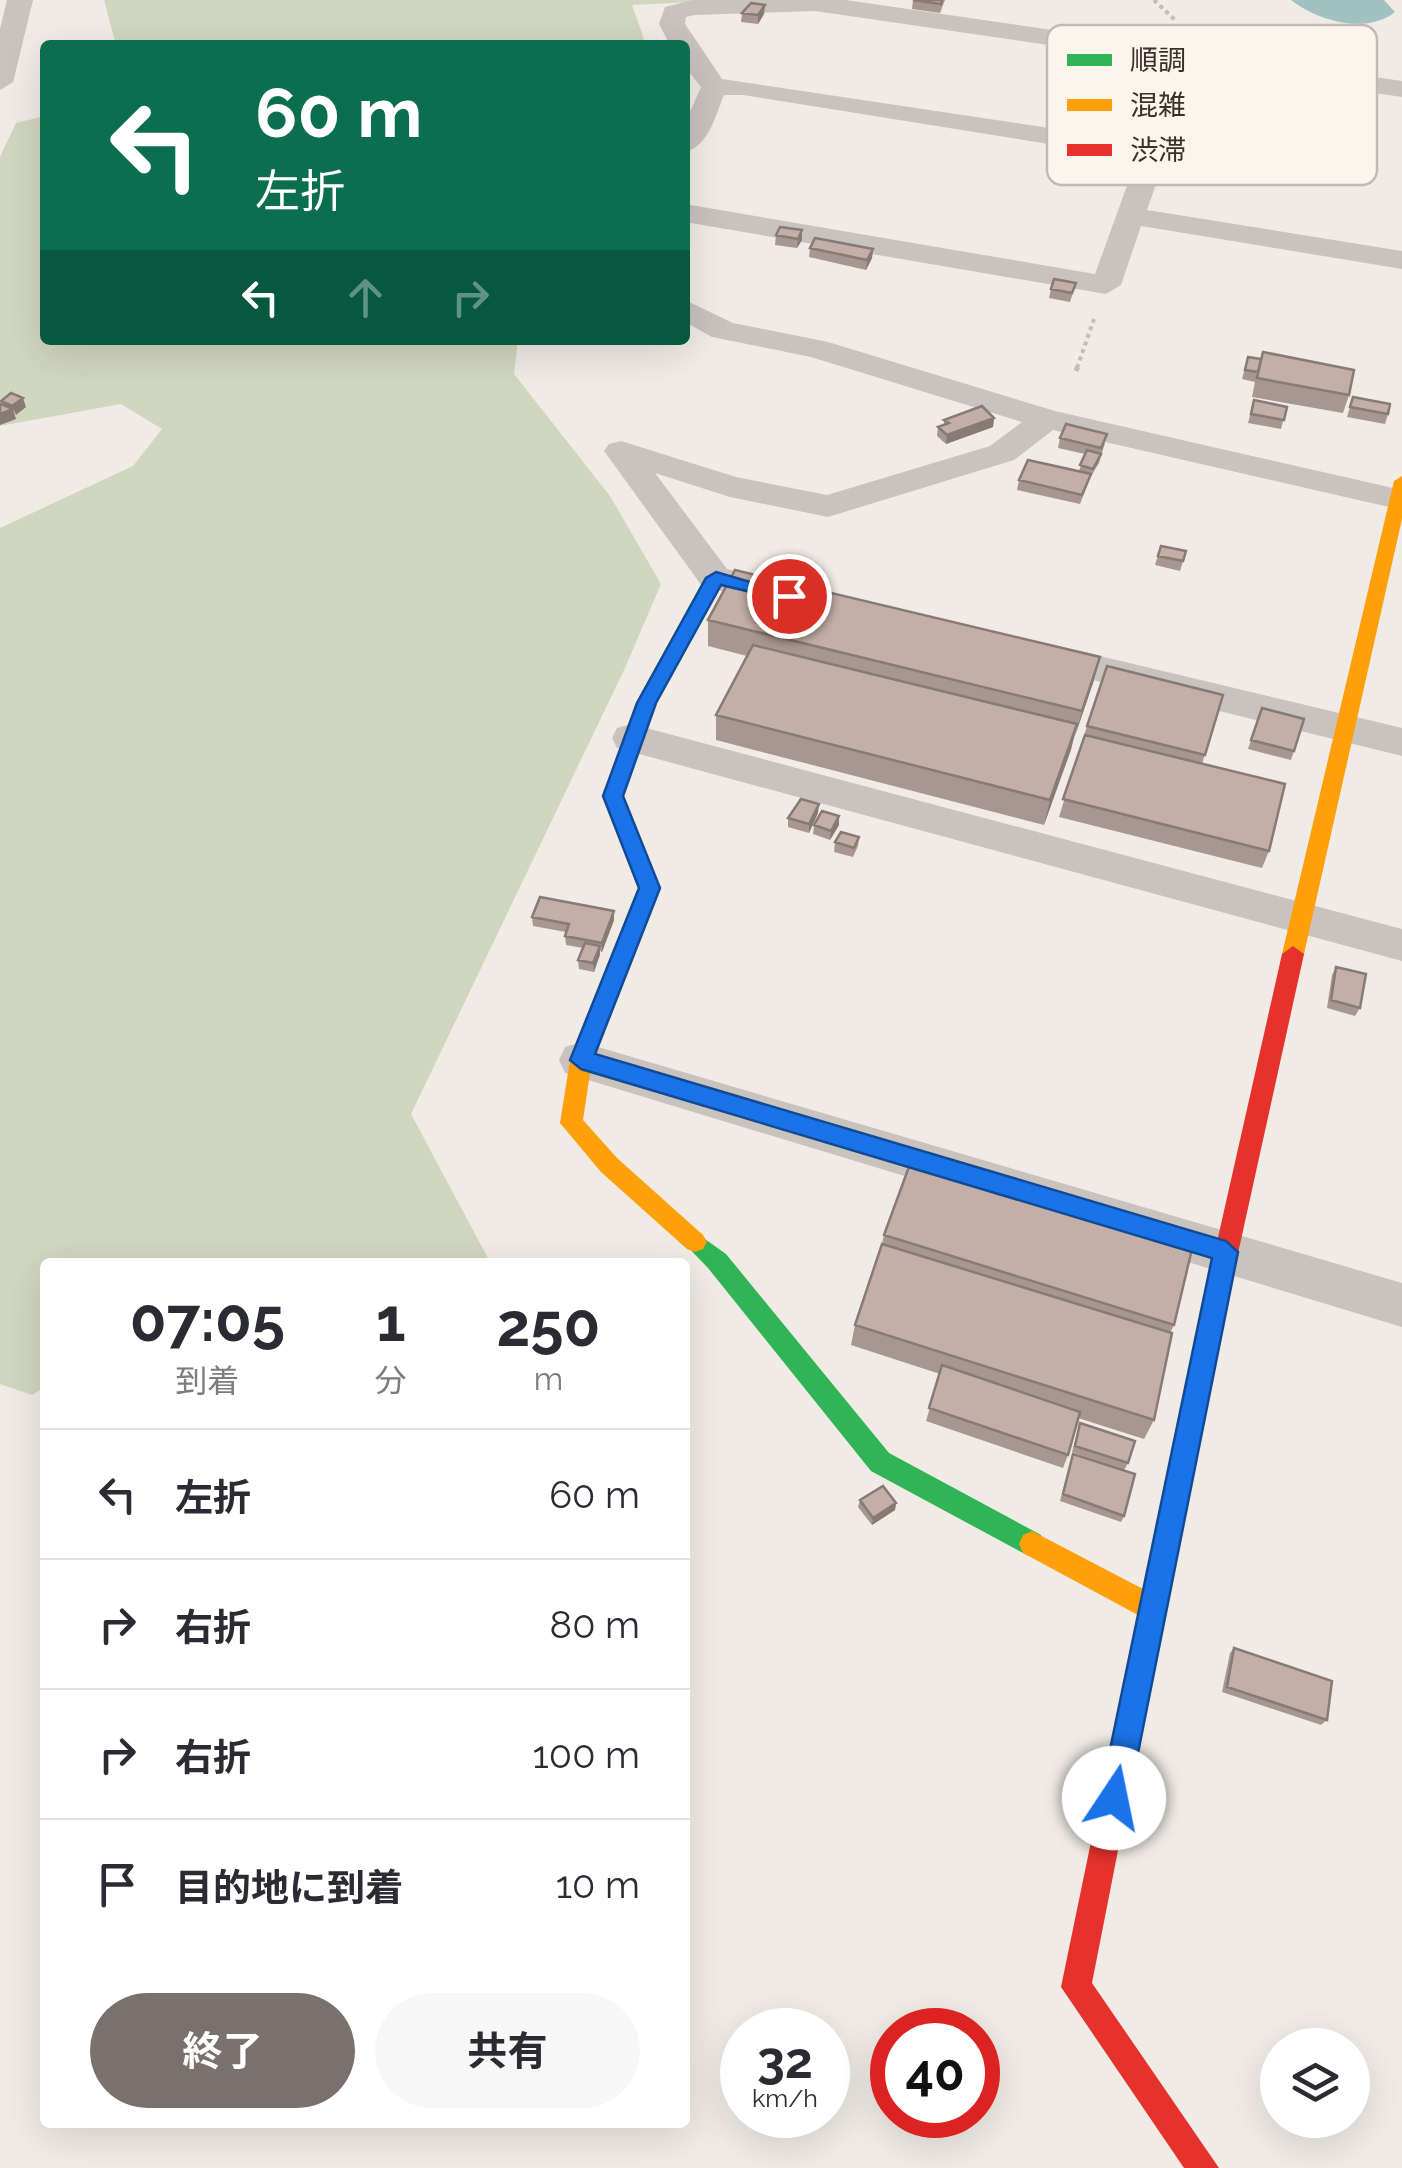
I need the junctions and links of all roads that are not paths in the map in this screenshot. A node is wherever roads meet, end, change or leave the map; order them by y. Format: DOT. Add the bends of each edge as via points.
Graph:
graph roads {
  1 [pos="20,0"];
  2 [pos="1047,37"];
  3 [pos="680,40"];
  4 [pos="690,55"];
  5 [pos="0,82"];
  6 [pos="1377,86"];
  7 [pos="714,87"];
  8 [pos="1402,90"];
  9 [pos="1047,136"];
  10 [pos="690,139"];
  11 [pos="1140,185"];
  12 [pos="690,214"];
  13 [pos="1130,216"];
  14 [pos="1402,260"];
  15 [pos="690,312"];
  16 [pos="1047,420"];
  17 [pos="1401,494"];
  18 [pos="716,578"];
  19 [pos="792,596"];
  20 [pos="1001,646"];
  21 [pos="1344,726"];
  22 [pos="631,738"];
  23 [pos="1402,742"];
  24 [pos="1301,917"];
  25 [pos="1402,945"];
  26 [pos="581,1060"];
  27 [pos="1226,1252"];
  28 [pos="1402,1304"];
  29 [pos="1152,1608"];
  30 [pos="1203,2168"];
  1 -- 5 [label="street"];
  2 -- 3 [label="street" via="816,3 674,12"];
  4 -- 7 [label="street"];
  6 -- 8 [label="street"];
  7 -- 9 [label="street"];
  7 -- 10 [label="street"];
  11 -- 13 [label="street"];
  12 -- 13 [label="street" via="1106,285"];
  13 -- 14 [label="street"];
  15 -- 16 [label="street" via="722,330 817,349"];
  16 -- 17 [label="street"];
  16 -- 18 [label="street" via="1002,453 828,506 730,486 621,451"];
  17 -- 21 [label="street"];
  18 -- 19 [label="street"];
  18 -- 22 [label="street"];
  20 -- 21 [label="street"];
  21 -- 23 [label="street"];
  21 -- 24 [label="street"];
  22 -- 24 [label="street"];
  22 -- 26 [label="street" via="613,796 650,888"];
  24 -- 25 [label="street"];
  24 -- 27 [label="street"];
  26 -- 27 [label="street"];
  26 -- 29 [label="street" via="571,1123 717,1261 880,1462"];
  27 -- 28 [label="street"];
  27 -- 29 [label="street"];
  29 -- 30 [label="street" via="1076,1987"];
}
